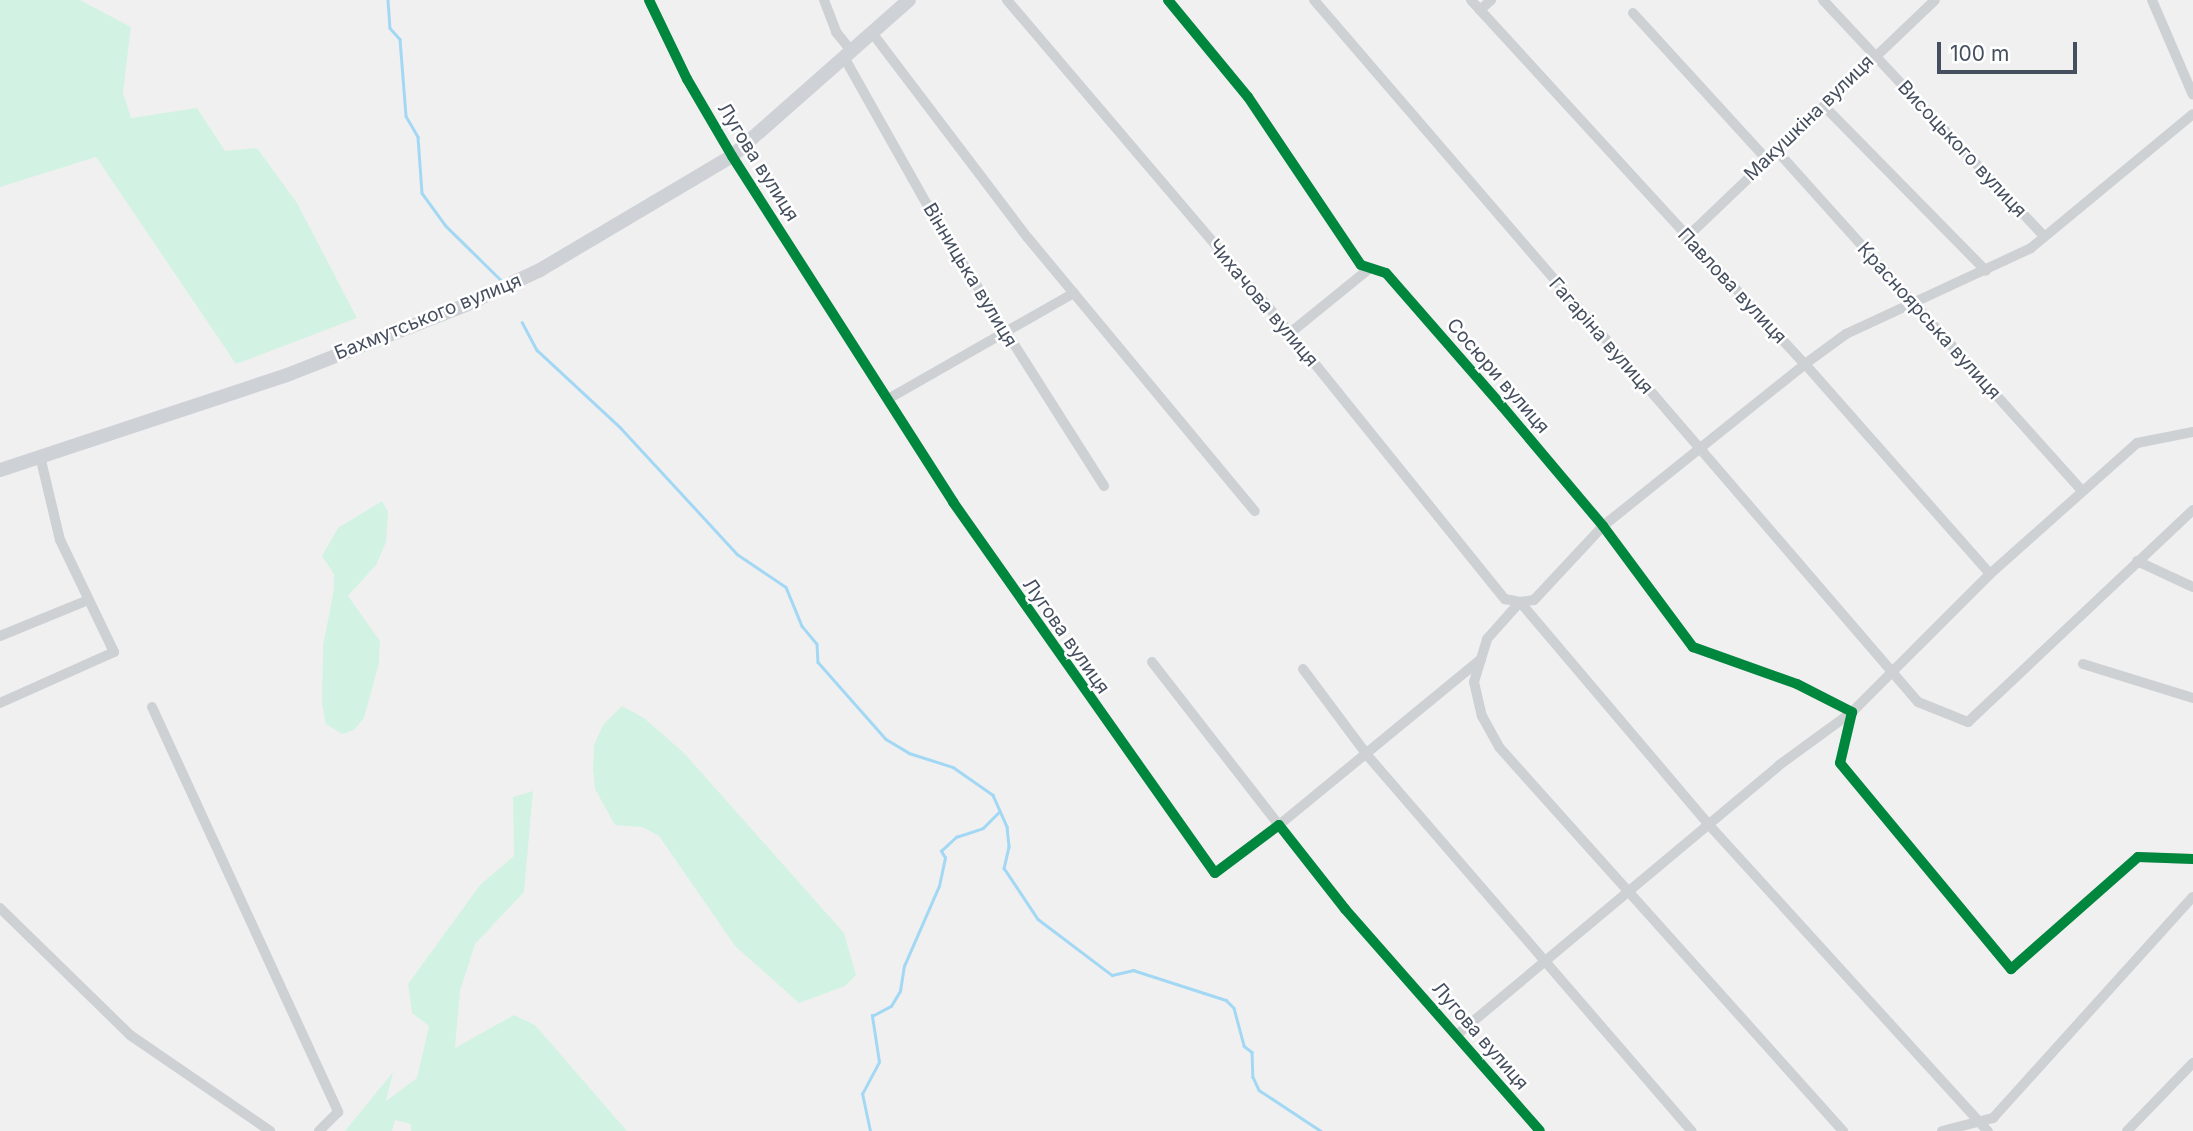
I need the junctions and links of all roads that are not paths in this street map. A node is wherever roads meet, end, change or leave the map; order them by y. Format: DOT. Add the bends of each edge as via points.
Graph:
graph roads {
  1 [pos="649,0"];
  2 [pos="824,0"];
  3 [pos="909,0"];
  4 [pos="1007,0"];
  5 [pos="1168,0"];
  6 [pos="1314,0"];
  7 [pos="1471,0"];
  8 [pos="1491,0"];
  9 [pos="1823,0"];
  10 [pos="1935,0"];
  11 [pos="2152,0"];
  12 [pos="1480,9"];
  13 [pos="1633,13"];
  14 [pos="873,34"];
  15 [pos="848,55"];
  16 [pos="1874,55"];
  17 [pos="2193,95"];
  18 [pos="1824,106"];
  19 [pos="2193,114"];
  20 [pos="1778,152"];
  21 [pos="732,156"];
  22 [pos="1768,160"];
  23 [pos="2044,236"];
  24 [pos="1686,238"];
  25 [pos="1370,268"];
  26 [pos="1986,271"];
  27 [pos="1074,293"];
  28 [pos="1911,302"];
  29 [pos="1005,331"];
  30 [pos="1290,333"];
  31 [pos="1805,364"];
  32 [pos="888,399"];
  33 [pos="2193,432"];
  34 [pos="1697,448"];
  35 [pos="40,456"];
  36 [pos="0,470"];
  37 [pos="1104,486"];
  38 [pos="2081,490"];
  39 [pos="2193,510"];
  40 [pos="1255,512"];
  41 [pos="1603,526"];
  42 [pos="2137,561"];
  43 [pos="1990,573"];
  44 [pos="2193,587"];
  45 [pos="88,600"];
  46 [pos="1520,603"];
  47 [pos="0,636"];
  48 [pos="1481,659"];
  49 [pos="1152,662"];
  50 [pos="2083,664"];
  51 [pos="1303,669"];
  52 [pos="1890,672"];
  53 [pos="2193,698"];
  54 [pos="0,703"];
  55 [pos="152,707"];
  56 [pos="1852,712"];
  57 [pos="1367,755"];
  58 [pos="1279,825"];
  59 [pos="1710,826"];
  60 [pos="2193,859"];
  61 [pos="1630,894"];
  62 [pos="2193,897"];
  63 [pos="0,908"];
  64 [pos="1549,961"];
  65 [pos="1458,1034"];
  66 [pos="2193,1063"];
  67 [pos="1977,1119"];
  68 [pos="270,1131"];
  69 [pos="319,1131"];
  70 [pos="1540,1131"];
  71 [pos="1692,1131"];
  72 [pos="1843,1131"];
  73 [pos="1942,1131"];
  74 [pos="1987,1131"];
  75 [pos="2127,1131"];
  1 -- 21 [label="street, Лугова вулиця" via="687,79"];
  2 -- 15 [label="street, Вінницька вулиця"];
  3 -- 14 [label="main road, Бахмутського вулиця"];
  4 -- 30 [label="street, Чихачова вулиця"];
  5 -- 25 [label="street, Сосюри вулиця" via="1248,97 1362,265"];
  6 -- 34 [label="street, Гагаріна вулиця"];
  7 -- 12 [label="street, Павлова вулиця"];
  8 -- 12 [label="street"];
  9 -- 16 [label="street, Висоцького вулиця"];
  10 -- 16 [label="street, Макушкіна вулиця"];
  11 -- 17 [label="street"];
  12 -- 24 [label="street, Павлова вулиця"];
  13 -- 22 [label="street"];
  14 -- 15 [label="main road, Бахмутського вулиця"];
  14 -- 27 [label="street"];
  15 -- 21 [label="main road, Бахмутського вулиця"];
  15 -- 29 [label="street, Вінницька вулиця" via="939,226"];
  16 -- 18 [label="street, Макушкіна вулиця"];
  16 -- 23 [label="street, Висоцького вулиця"];
  18 -- 20 [label="street, Макушкіна вулиця"];
  18 -- 26 [label="street"];
  19 -- 23 [label="street"];
  20 -- 22 [label="street, Макушкіна вулиця"];
  20 -- 28 [label="street, Красноярська вулиця"];
  21 -- 32 [label="street, Лугова вулиця"];
  21 -- 35 [label="main road, Бахмутського вулиця" via="540,270 468,304 288,375"];
  22 -- 24 [label="street, Макушкіна вулиця"];
  23 -- 26 [label="street"];
  24 -- 31 [label="street, Павлова вулиця"];
  25 -- 30 [label="street"];
  25 -- 41 [label="street, Сосюри вулиця" via="1386,273"];
  26 -- 28 [label="street"];
  27 -- 29 [label="street"];
  27 -- 40 [label="street"];
  28 -- 31 [label="street" via="1846,334"];
  28 -- 38 [label="street, Красноярська вулиця"];
  29 -- 32 [label="street"];
  29 -- 37 [label="street, Вінницька вулиця"];
  30 -- 46 [label="street, Чихачова вулиця" via="1505,599"];
  31 -- 34 [label="street"];
  31 -- 43 [label="street, Павлова вулиця"];
  32 -- 58 [label="street, Лугова вулиця" via="1012,589 1215,873"];
  33 -- 38 [label="street" via="2137,443"];
  34 -- 41 [label="street"];
  34 -- 52 [label="street, Гагаріна вулиця"];
  35 -- 36 [label="main road, Бахмутського вулиця"];
  35 -- 45 [label="street" via="60,540"];
  38 -- 43 [label="street"];
  39 -- 42 [label="street"];
  41 -- 46 [label="street" via="1534,600"];
  41 -- 56 [label="street, Сосюри вулиця" via="1693,647 1797,684"];
  42 -- 44 [label="street"];
  42 -- 52 [label="street, Гагаріна вулиця" via="1968,722 1918,702"];
  43 -- 52 [label="street"];
  45 -- 47 [label="street"];
  45 -- 54 [label="street" via="114,652"];
  46 -- 48 [label="street" via="1487,639"];
  46 -- 59 [label="street, Чихачова вулиця"];
  48 -- 57 [label="street"];
  48 -- 61 [label="street" via="1474,682 1482,716 1499,747"];
  49 -- 58 [label="street"];
  50 -- 53 [label="street"];
  51 -- 57 [label="street"];
  52 -- 56 [label="street"];
  55 -- 69 [label="street" via="338,1112"];
  56 -- 59 [label="street" via="1778,766"];
  56 -- 60 [label="street" via="1840,763 2011,969 2138,857"];
  57 -- 58 [label="street"];
  57 -- 64 [label="street" via="1539,956"];
  58 -- 65 [label="street, Лугова вулиця" via="1345,909"];
  59 -- 61 [label="street"];
  59 -- 67 [label="street, Чихачова вулиця"];
  61 -- 64 [label="street"];
  61 -- 72 [label="street"];
  62 -- 67 [label="street" via="1993,1118"];
  63 -- 68 [label="street" via="130,1035"];
  64 -- 65 [label="street"];
  64 -- 71 [label="street"];
  65 -- 70 [label="street, Лугова вулиця"];
  66 -- 75 [label="street"];
  67 -- 73 [label="street"];
  67 -- 74 [label="street, Чихачова вулиця"];
}
